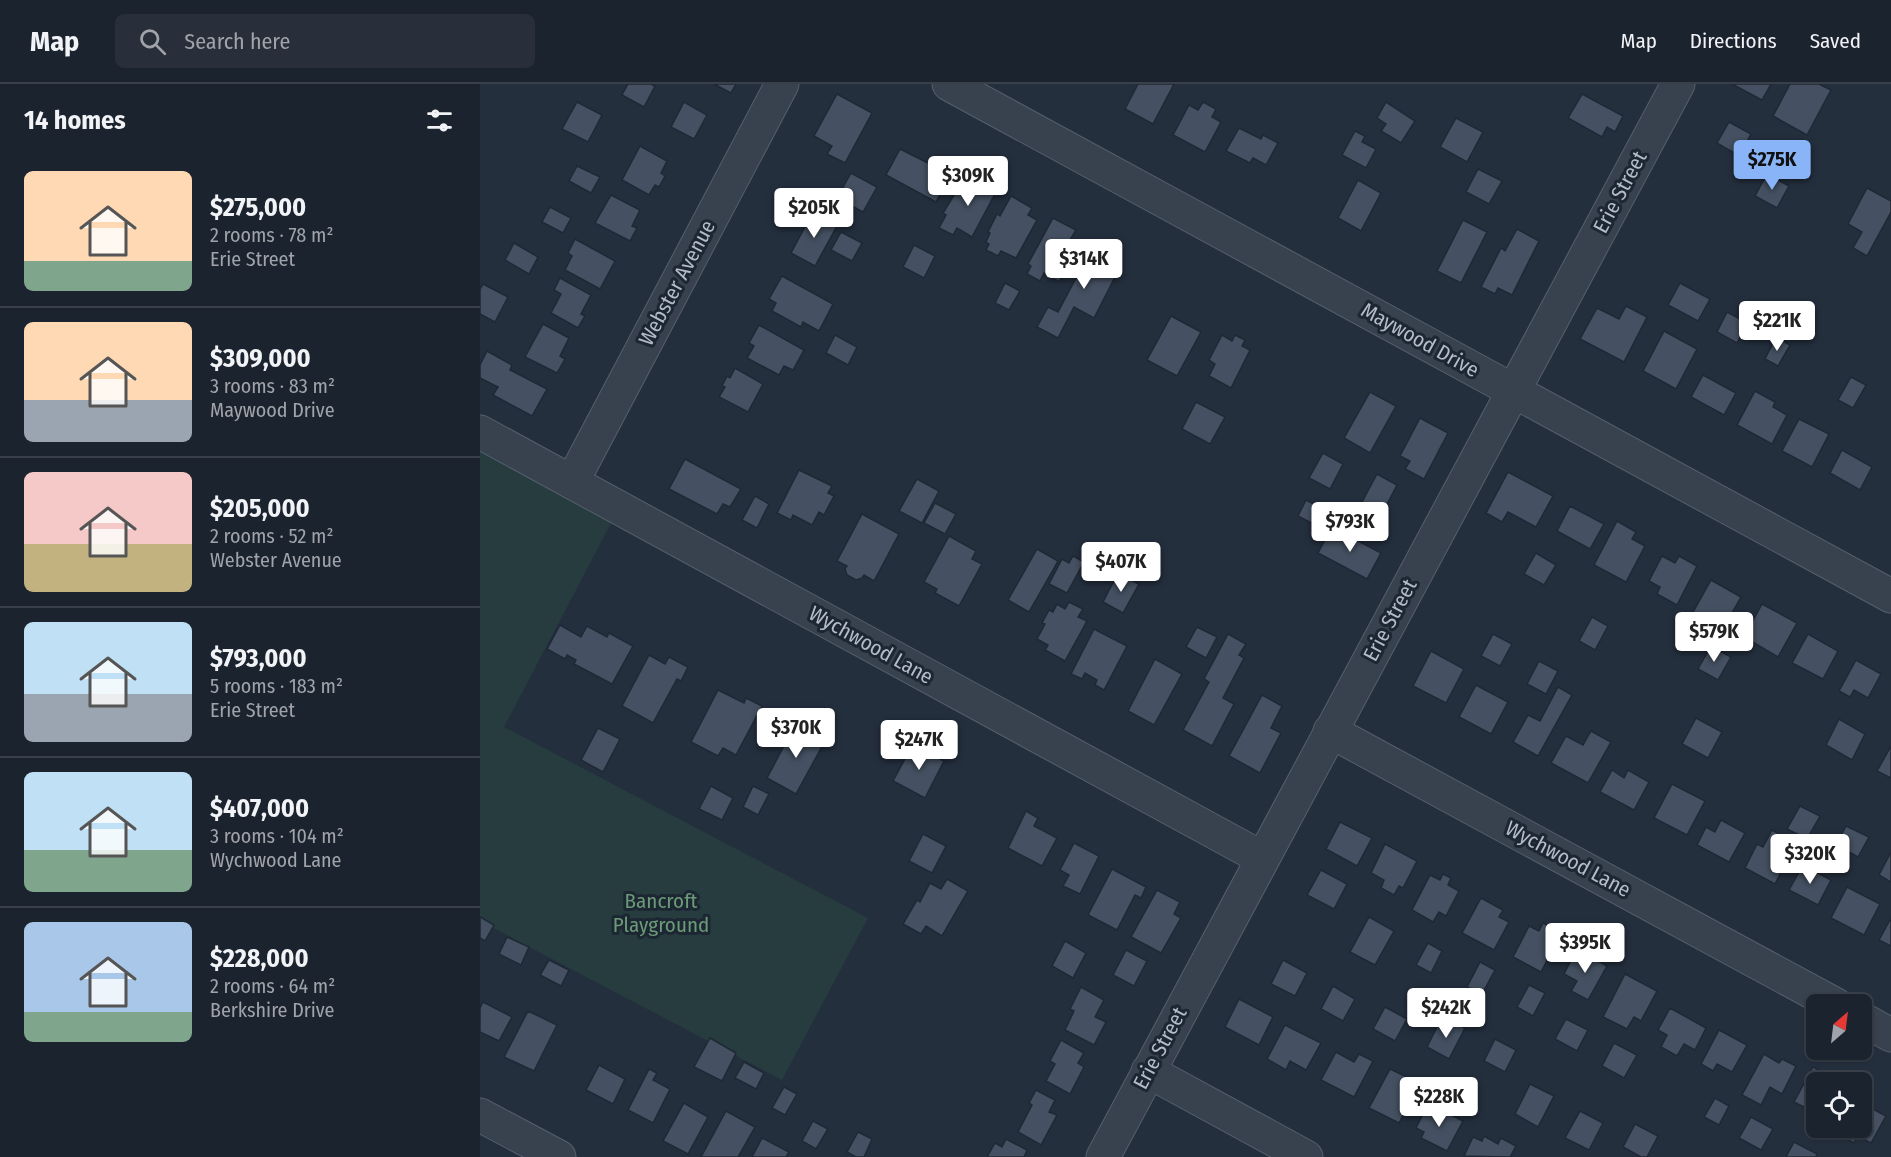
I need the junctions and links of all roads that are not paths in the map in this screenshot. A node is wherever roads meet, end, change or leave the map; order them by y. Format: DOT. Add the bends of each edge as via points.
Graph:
graph roads {
  1 [pos="782,84"];
  2 [pos="949,84"];
  3 [pos="1678,84"];
  4 [pos="1513,391"];
  5 [pos="480,432"];
  6 [pos="572,482"];
  7 [pos="1891,596"];
  8 [pos="1330,731"];
  9 [pos="1262,858"];
  10 [pos="1816,994"];
  11 [pos="1872,1025"];
  12 [pos="1891,1035"];
  13 [pos="1148,1071"];
  14 [pos="480,1115"];
  15 [pos="559,1157"];
  16 [pos="1102,1157"];
  17 [pos="1306,1157"];
  1 -- 6 [label="street, Webster Avenue"];
  2 -- 4 [label="street, Maywood Drive"];
  3 -- 4 [label="street, Erie Street"];
  4 -- 7 [label="street, Maywood Drive"];
  4 -- 8 [label="street, Erie Street"];
  5 -- 6 [label="street, Wychwood Lane"];
  6 -- 9 [label="street, Wychwood Lane"];
  8 -- 9 [label="street, Erie Street"];
  8 -- 10 [label="street, Wychwood Lane"];
  9 -- 13 [label="street, Erie Street"];
  11 -- 12 [label="street"];
  13 -- 16 [label="street, Erie Street"];
  13 -- 17 [label="street"];
  14 -- 15 [label="street"];
}
